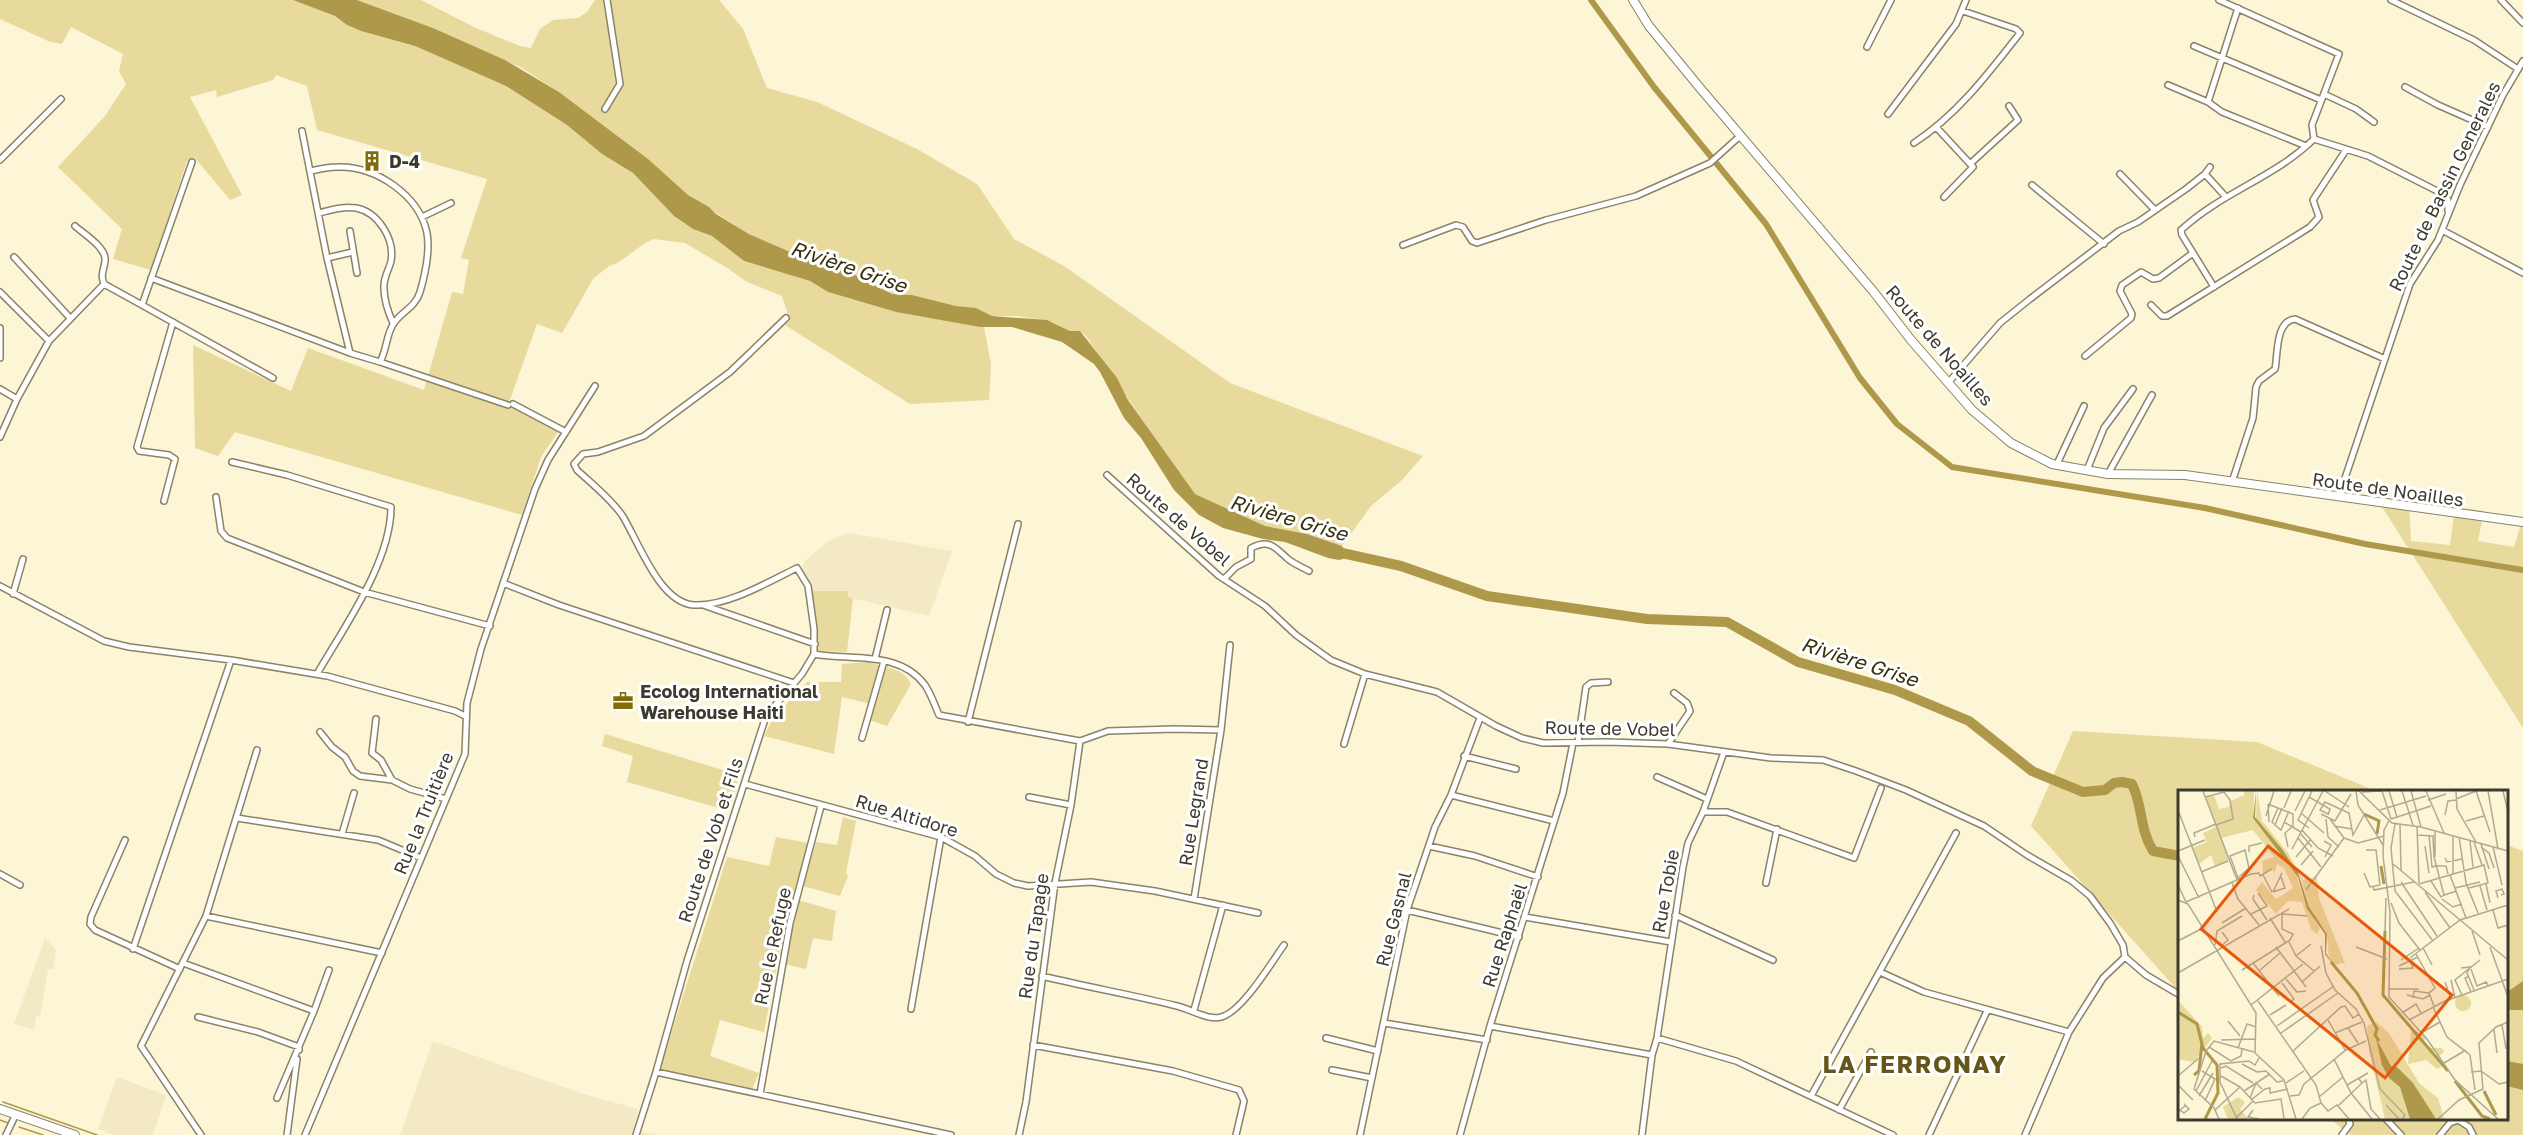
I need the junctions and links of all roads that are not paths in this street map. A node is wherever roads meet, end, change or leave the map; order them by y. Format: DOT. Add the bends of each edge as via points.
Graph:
graph roads {
  1 [pos="607,0"];
  2 [pos="1633,0"];
  3 [pos="1891,0"];
  4 [pos="1966,0"];
  5 [pos="2219,0"];
  6 [pos="2391,0"];
  7 [pos="2501,0"];
  8 [pos="2238,8"];
  9 [pos="1963,11"];
  10 [pos="2523,23"];
  11 [pos="2194,46"];
  12 [pos="1867,47"];
  13 [pos="2222,57"];
  14 [pos="2523,61"];
  15 [pos="2518,69"];
  16 [pos="2168,85"];
  17 [pos="2404,87"];
  18 [pos="2324,94"];
  19 [pos="61,99"];
  20 [pos="2321,100"];
  21 [pos="2208,102"];
  22 [pos="2009,106"];
  23 [pos="605,108"];
  24 [pos="1888,114"];
  25 [pos="2373,122"];
  26 [pos="2488,127"];
  27 [pos="1937,128"];
  28 [pos="302,131"];
  29 [pos="1740,136"];
  30 [pos="2314,139"];
  31 [pos="1914,143"];
  32 [pos="2306,146"];
  33 [pos="2346,150"];
  34 [pos="0,160"];
  35 [pos="192,162"];
  36 [pos="1971,163"];
  37 [pos="2210,167"];
  38 [pos="311,171"];
  39 [pos="2120,174"];
  40 [pos="2205,174"];
  41 [pos="2031,185"];
  42 [pos="2225,196"];
  43 [pos="1944,197"];
  44 [pos="451,203"];
  45 [pos="2155,210"];
  46 [pos="2448,212"];
  47 [pos="319,213"];
  48 [pos="422,217"];
  49 [pos="75,226"];
  50 [pos="2442,230"];
  51 [pos="350,231"];
  52 [pos="2104,244"];
  53 [pos="1402,245"];
  54 [pos="353,252"];
  55 [pos="2193,253"];
  56 [pos="14,257"];
  57 [pos="327,258"];
  58 [pos="357,273"];
  59 [pos="2523,273"];
  60 [pos="151,278"];
  61 [pos="104,284"];
  62 [pos="2214,287"];
  63 [pos="0,292"];
  64 [pos="142,305"];
  65 [pos="2151,305"];
  66 [pos="70,318"];
  67 [pos="786,318"];
  68 [pos="173,322"];
  69 [pos="393,324"];
  70 [pos="0,328"];
  71 [pos="49,340"];
  72 [pos="350,353"];
  73 [pos="2085,356"];
  74 [pos="0,358"];
  75 [pos="2385,359"];
  76 [pos="380,362"];
  77 [pos="273,378"];
  78 [pos="1948,383"];
  79 [pos="596,386"];
  80 [pos="2133,388"];
  81 [pos="0,389"];
  82 [pos="2152,395"];
  83 [pos="17,399"];
  84 [pos="2084,406"];
  85 [pos="566,432"];
  86 [pos="0,437"];
  87 [pos="232,462"];
  88 [pos="2056,464"];
  89 [pos="2087,470"];
  90 [pos="2108,474"];
  91 [pos="1107,475"];
  92 [pos="2232,482"];
  93 [pos="216,496"];
  94 [pos="2339,496"];
  95 [pos="164,501"];
  96 [pos="2523,522"];
  97 [pos="1018,524"];
  98 [pos="23,560"];
  99 [pos="1309,571"];
  100 [pos="1224,579"];
  101 [pos="503,583"];
  102 [pos="0,586"];
  103 [pos="364,592"];
  104 [pos="13,594"];
  105 [pos="700,604"];
  106 [pos="887,609"];
  107 [pos="490,626"];
  108 [pos="815,644"];
  109 [pos="1230,645"];
  110 [pos="814,654"];
  111 [pos="875,659"];
  112 [pos="231,660"];
  113 [pos="884,661"];
  114 [pos="317,674"];
  115 [pos="1365,674"];
  116 [pos="1608,682"];
  117 [pos="794,683"];
  118 [pos="1674,693"];
  119 [pos="465,716"];
  120 [pos="1480,718"];
  121 [pos="376,719"];
  122 [pos="968,722"];
  123 [pos="1221,730"];
  124 [pos="320,732"];
  125 [pos="862,738"];
  126 [pos="1080,741"];
  127 [pos="1576,742"];
  128 [pos="1344,744"];
  129 [pos="1668,744"];
  130 [pos="257,750"];
  131 [pos="1724,752"];
  132 [pos="1464,756"];
  133 [pos="1516,769"];
  134 [pos="1657,777"];
  135 [pos="392,780"];
  136 [pos="745,784"];
  137 [pos="1881,788"];
  138 [pos="354,793"];
  139 [pos="1451,795"];
  140 [pos="1029,797"];
  141 [pos="446,799"];
  142 [pos="1707,799"];
  143 [pos="1071,805"];
  144 [pos="821,806"];
  145 [pos="1703,812"];
  146 [pos="237,818"];
  147 [pos="1554,820"];
  148 [pos="1777,829"];
  149 [pos="1956,833"];
  150 [pos="342,834"];
  151 [pos="941,837"];
  152 [pos="125,840"];
  153 [pos="1429,846"];
  154 [pos="421,858"];
  155 [pos="0,874"];
  156 [pos="1538,877"];
  157 [pos="1055,883"];
  158 [pos="1766,883"];
  159 [pos="20,885"];
  160 [pos="1194,899"];
  161 [pos="1223,905"];
  162 [pos="1407,910"];
  163 [pos="1258,913"];
  164 [pos="1676,915"];
  165 [pos="206,916"];
  166 [pos="1525,917"];
  167 [pos="1519,937"];
  168 [pos="1671,942"];
  169 [pos="1284,945"];
  170 [pos="134,949"];
  171 [pos="382,953"];
  172 [pos="2125,957"];
  173 [pos="1773,960"];
  174 [pos="181,966"];
  175 [pos="329,970"];
  176 [pos="1880,972"];
  177 [pos="1042,976"];
  178 [pos="2178,994"];
  179 [pos="911,1009"];
  180 [pos="1194,1010"];
  181 [pos="314,1011"];
  182 [pos="1987,1011"];
  183 [pos="198,1017"];
  184 [pos="1384,1023"];
  185 [pos="1490,1026"];
  186 [pos="2069,1032"];
  187 [pos="1326,1038"];
  188 [pos="1657,1038"];
  189 [pos="1487,1040"];
  190 [pos="1033,1045"];
  191 [pos="299,1047"];
  192 [pos="1378,1051"];
  193 [pos="1871,1052"];
  194 [pos="1652,1055"];
  195 [pos="1332,1070"];
  196 [pos="656,1072"];
  197 [pos="1372,1078"];
  198 [pos="759,1094"];
  199 [pos="1811,1096"];
  200 [pos="278,1098"];
  201 [pos="0,1109"];
  202 [pos="1839,1110"];
  203 [pos="16,1114"];
  204 [pos="2348,1120"];
  205 [pos="2388,1120"];
  206 [pos="6,1135"];
  207 [pos="75,1135"];
  208 [pos="201,1135"];
  209 [pos="287,1135"];
  210 [pos="305,1135"];
  211 [pos="636,1135"];
  212 [pos="951,1135"];
  213 [pos="1019,1135"];
  214 [pos="1236,1135"];
  215 [pos="1360,1135"];
  216 [pos="1460,1135"];
  217 [pos="1642,1135"];
  218 [pos="1893,1135"];
  219 [pos="1929,1135"];
  220 [pos="2025,1135"];
  221 [pos="2342,1135"];
  222 [pos="2401,1135"];
  223 [pos="2440,1135"];
  224 [pos="2473,1135"];
  1 -- 23 [label="street" via="620,84"];
  2 -- 29 [label="street, Route de Noailles" via="1649,27"];
  3 -- 12 [label="street"];
  4 -- 9 [label="street"];
  5 -- 8 [label="street"];
  6 -- 15 [label="street" via="2474,40"];
  7 -- 10 [label="street"];
  8 -- 13 [label="street"];
  8 -- 18 [label="street" via="2339,54"];
  9 -- 24 [label="street"];
  9 -- 27 [label="street" via="2020,33"];
  11 -- 13 [label="street"];
  13 -- 20 [label="street"];
  13 -- 21 [label="street"];
  14 -- 15 [label="street, Route de Bassin Generales"];
  15 -- 26 [label="street, Route de Bassin Generales"];
  16 -- 21 [label="street"];
  17 -- 26 [label="street"];
  18 -- 20 [label="street"];
  18 -- 25 [label="street"];
  19 -- 34 [label="street"];
  20 -- 30 [label="street" via="2312,124"];
  21 -- 32 [label="street" via="2222,112"];
  22 -- 36 [label="street" via="2018,120"];
  26 -- 46 [label="street, Route de Bassin Generales"];
  27 -- 31 [label="street"];
  27 -- 36 [label="street"];
  28 -- 38 [label="street"];
  29 -- 53 [label="street" via="1710,163 1624,200 1477,243 1463,227 1456,225"];
  29 -- 78 [label="street, Route de Noailles"];
  30 -- 32 [label="street"];
  30 -- 33 [label="street"];
  32 -- 42 [label="street" via="2272,172"];
  33 -- 46 [label="street" via="2368,156 2443,194 2448,200"];
  33 -- 62 [label="street" via="2313,200 2318,219"];
  35 -- 60 [label="street"];
  36 -- 43 [label="street" via="1972,170"];
  37 -- 40 [label="street"];
  38 -- 47 [label="street"];
  38 -- 48 [label="street" via="337,167 367,171 399,190"];
  39 -- 45 [label="street"];
  40 -- 42 [label="street"];
  40 -- 45 [label="street"];
  41 -- 52 [label="street"];
  42 -- 55 [label="street" via="2181,230"];
  44 -- 48 [label="street"];
  45 -- 52 [label="street"];
  46 -- 50 [label="street, Route de Bassin Generales"];
  47 -- 57 [label="street"];
  47 -- 69 [label="street" via="358,208 386,232 391,260 383,286"];
  48 -- 69 [label="street" via="428,244 420,290 413,306"];
  49 -- 61 [label="street" via="103,252"];
  50 -- 59 [label="street"];
  50 -- 75 [label="street, Route de Bassin Generales" via="2410,284"];
  51 -- 54 [label="street"];
  52 -- 78 [label="street" via="2000,323"];
  54 -- 57 [label="street"];
  54 -- 58 [label="street"];
  55 -- 62 [label="street"];
  55 -- 73 [label="street" via="2159,278 2141,272 2122,285 2120,291 2131,318"];
  56 -- 66 [label="street"];
  57 -- 72 [label="street"];
  60 -- 64 [label="street"];
  60 -- 72 [label="street"];
  61 -- 64 [label="street"];
  61 -- 66 [label="street"];
  62 -- 65 [label="street" via="2164,317"];
  63 -- 71 [label="street"];
  64 -- 68 [label="street"];
  66 -- 71 [label="street"];
  67 -- 105 [label="street" via="730,372 644,436 583,454 574,464 622,515 658,582 673,595 693,605"];
  68 -- 77 [label="street"];
  68 -- 95 [label="street" via="137,447 139,451 175,459"];
  69 -- 76 [label="street"];
  70 -- 74 [label="street"];
  71 -- 83 [label="street"];
  72 -- 76 [label="street"];
  75 -- 92 [label="street" via="2295,319 2289,320 2277,347 2275,369 2256,387 2253,418"];
  75 -- 94 [label="street, Route de Bassin Generales"];
  76 -- 85 [label="street" via="511,405"];
  78 -- 88 [label="street, Route de Noailles" via="2011,443"];
  79 -- 85 [label="street, Rue la Truitière"];
  80 -- 89 [label="street" via="2104,428"];
  81 -- 83 [label="street"];
  82 -- 90 [label="street"];
  83 -- 86 [label="street"];
  84 -- 88 [label="street"];
  85 -- 101 [label="street, Rue la Truitière" via="535,489"];
  87 -- 103 [label="street" via="389,505 392,509 383,550"];
  88 -- 89 [label="street, Route de Noailles"];
  89 -- 90 [label="street, Route de Noailles"];
  90 -- 92 [label="street, Route de Noailles" via="2185,475"];
  91 -- 100 [label="street, Route de Vobel"];
  92 -- 94 [label="street, Route de Noailles"];
  93 -- 103 [label="street" via="223,536"];
  94 -- 96 [label="street, Route de Noailles"];
  97 -- 122 [label="street"];
  98 -- 104 [label="street"];
  99 -- 100 [label="street" via="1278,548 1259,544 1251,548 1251,559"];
  100 -- 115 [label="street, Route de Vobel" via="1265,606 1331,660"];
  101 -- 107 [label="street, Rue la Truitière"];
  101 -- 117 [label="street"];
  102 -- 104 [label="street"];
  103 -- 107 [label="street"];
  103 -- 114 [label="street"];
  104 -- 112 [label="street" via="104,641"];
  105 -- 108 [label="street"];
  105 -- 108 [label="street, Route de Vob et Fils" via="727,600 797,568 808,586"];
  106 -- 111 [label="street"];
  107 -- 119 [label="street, Rue la Truitière"];
  108 -- 110 [label="street, Route de Vob et Fils"];
  109 -- 123 [label="street, Rue Legrand"];
  110 -- 111 [label="street"];
  110 -- 117 [label="street, Route de Vob et Fils"];
  111 -- 113 [label="street"];
  112 -- 114 [label="street"];
  112 -- 170 [label="street"];
  113 -- 122 [label="street" via="905,669 925,684 939,715"];
  113 -- 125 [label="street"];
  114 -- 119 [label="street"];
  115 -- 120 [label="street, Route de Vobel" via="1437,692"];
  115 -- 128 [label="street"];
  116 -- 127 [label="street, Rue Raphaël" via="1586,687"];
  117 -- 136 [label="street, Route de Vob et Fils" via="766,716"];
  118 -- 129 [label="street" via="1688,703 1690,711"];
  119 -- 141 [label="street, Rue la Truitière" via="465,754"];
  120 -- 127 [label="street, Route de Vobel" via="1522,738 1543,743"];
  120 -- 132 [label="street, Rue Gasnal"];
  121 -- 135 [label="street" via="372,753 381,760"];
  122 -- 126 [label="street"];
  123 -- 126 [label="street" via="1108,731"];
  123 -- 160 [label="street, Rue Legrand"];
  124 -- 135 [label="street" via="360,776"];
  126 -- 143 [label="street, Rue du Tapage"];
  127 -- 129 [label="street, Route de Vobel"];
  127 -- 147 [label="street, Rue Raphaël"];
  129 -- 131 [label="street, Route de Vobel"];
  130 -- 146 [label="street"];
  131 -- 142 [label="street, Rue Tobie"];
  131 -- 172 [label="street, Route de Vobel" via="1823,760 1906,790 1984,826 2090,896 2123,945"];
  132 -- 133 [label="street"];
  132 -- 139 [label="street, Rue Gasnal"];
  134 -- 142 [label="street"];
  135 -- 141 [label="street"];
  136 -- 144 [label="street, Rue Altidore"];
  136 -- 196 [label="street, Route de Vob et Fils" via="687,961"];
  137 -- 148 [label="street" via="1854,858"];
  138 -- 150 [label="street"];
  139 -- 147 [label="street"];
  139 -- 153 [label="street, Rue Gasnal"];
  140 -- 143 [label="street"];
  141 -- 154 [label="street, Rue la Truitière"];
  142 -- 145 [label="street, Rue Tobie"];
  143 -- 157 [label="street, Rue du Tapage"];
  144 -- 151 [label="street, Rue Altidore"];
  144 -- 198 [label="street, Rue le Refuge" via="790,923"];
  145 -- 148 [label="street" via="1727,812"];
  145 -- 164 [label="street, Rue Tobie" via="1688,843"];
  146 -- 150 [label="street"];
  146 -- 165 [label="street"];
  147 -- 156 [label="street, Rue Raphaël"];
  148 -- 158 [label="street"];
  149 -- 176 [label="street"];
  150 -- 154 [label="street" via="378,840"];
  151 -- 157 [label="street, Rue Altidore" via="1014,883"];
  151 -- 179 [label="street"];
  152 -- 170 [label="street" via="90,921 95,930"];
  153 -- 156 [label="street"];
  153 -- 162 [label="street, Rue Gasnal"];
  154 -- 171 [label="street, Rue la Truitière"];
  155 -- 159 [label="street"];
  156 -- 166 [label="street, Rue Raphaël"];
  157 -- 160 [label="street, Rue Altidore" via="1091,882"];
  157 -- 177 [label="street, Rue du Tapage"];
  160 -- 161 [label="street, Rue Altidore"];
  161 -- 163 [label="street, Rue Altidore"];
  161 -- 180 [label="street"];
  162 -- 167 [label="street"];
  162 -- 184 [label="street, Rue Gasnal"];
  164 -- 168 [label="street, Rue Tobie"];
  164 -- 173 [label="street"];
  165 -- 171 [label="street"];
  165 -- 174 [label="street"];
  166 -- 167 [label="street, Rue Raphaël"];
  166 -- 168 [label="street"];
  167 -- 185 [label="street, Rue Raphaël"];
  168 -- 188 [label="street, Rue Tobie"];
  169 -- 180 [label="street" via="1236,1008 1214,1018"];
  170 -- 174 [label="street"];
  171 -- 210 [label="street, Rue la Truitière"];
  172 -- 178 [label="street"];
  172 -- 186 [label="street" via="2103,978"];
  174 -- 181 [label="street"];
  174 -- 208 [label="street" via="141,1046"];
  175 -- 181 [label="street"];
  176 -- 182 [label="street" via="1924,992"];
  176 -- 199 [label="street"];
  177 -- 180 [label="street"];
  177 -- 190 [label="street, Rue du Tapage"];
  181 -- 191 [label="street"];
  182 -- 186 [label="street"];
  182 -- 219 [label="street"];
  183 -- 191 [label="street"];
  184 -- 189 [label="street"];
  184 -- 192 [label="street, Rue Gasnal"];
  185 -- 189 [label="street, Rue Raphaël"];
  185 -- 194 [label="street"];
  186 -- 220 [label="street"];
  187 -- 192 [label="street"];
  188 -- 194 [label="street, Rue Tobie"];
  188 -- 199 [label="street" via="1736,1061"];
  189 -- 216 [label="street, Rue Raphaël"];
  190 -- 213 [label="street, Rue du Tapage"];
  190 -- 214 [label="street" via="1173,1071 1239,1090 1244,1101"];
  191 -- 200 [label="street"];
  191 -- 209 [label="street"];
  192 -- 197 [label="street, Rue Gasnal"];
  193 -- 202 [label="street"];
  194 -- 217 [label="street, Rue Tobie"];
  195 -- 197 [label="street"];
  196 -- 198 [label="street"];
  196 -- 211 [label="street, Route de Vob et Fils"];
  197 -- 215 [label="street, Rue Gasnal"];
  198 -- 212 [label="street"];
  199 -- 202 [label="street"];
  201 -- 203 [label="street"];
  202 -- 218 [label="street"];
  203 -- 206 [label="street"];
  203 -- 207 [label="street"];
  204 -- 221 [label="street" via="2350,1124"];
  205 -- 222 [label="street"];
  223 -- 224 [label="street" via="2458,1120"];
}
